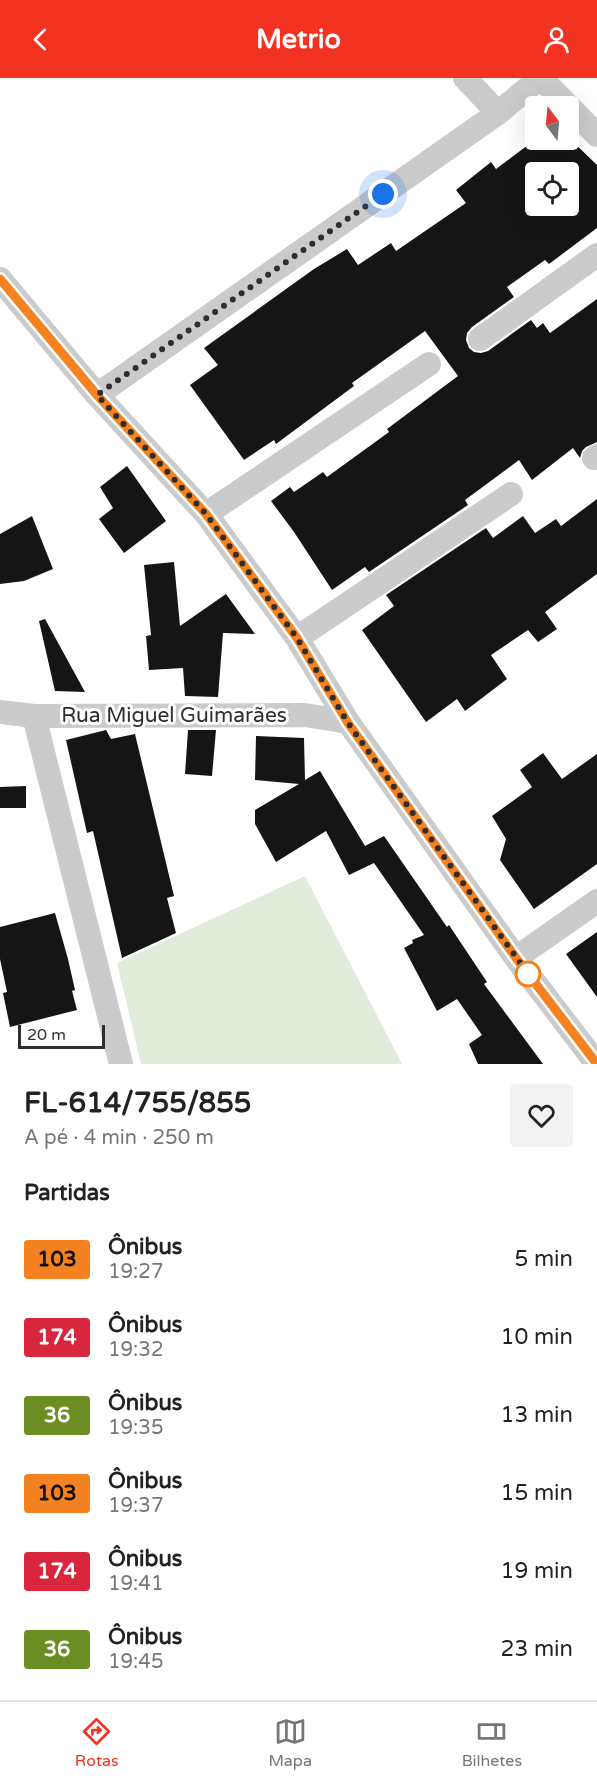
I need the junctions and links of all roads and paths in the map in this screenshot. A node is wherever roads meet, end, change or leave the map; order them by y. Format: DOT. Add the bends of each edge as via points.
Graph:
graph roads {
  1 [pos="465,78"];
  2 [pos="541,78"];
  3 [pos="498,113"];
  4 [pos="597,135"];
  5 [pos="597,255"];
  6 [pos="0,279"];
  7 [pos="480,339"];
  8 [pos="429,364"];
  9 [pos="97,395"];
  10 [pos="511,494"];
  11 [pos="206,514"];
  12 [pos="297,638"];
  13 [pos="0,712"];
  14 [pos="34,716"];
  15 [pos="348,723"];
  16 [pos="597,901"];
  17 [pos="516,958"];
  18 [pos="121,1064"];
  19 [pos="597,1064"];
  1 -- 3 [label="street"];
  2 -- 3 [label="street"];
  2 -- 4 [label="street"];
  3 -- 9 [label="street"];
  5 -- 7 [label="street"];
  6 -- 9 [label="street"];
  8 -- 11 [label="street"];
  9 -- 11 [label="street"];
  10 -- 12 [label="street"];
  11 -- 12 [label="street"];
  12 -- 15 [label="street"];
  13 -- 14 [label="street, Rua Miguel Guimarães"];
  14 -- 15 [label="street, Rua Miguel Guimarães" via="305,715"];
  14 -- 18 [label="street"];
  15 -- 17 [label="street"];
  16 -- 17 [label="street"];
  17 -- 19 [label="street"];
}
